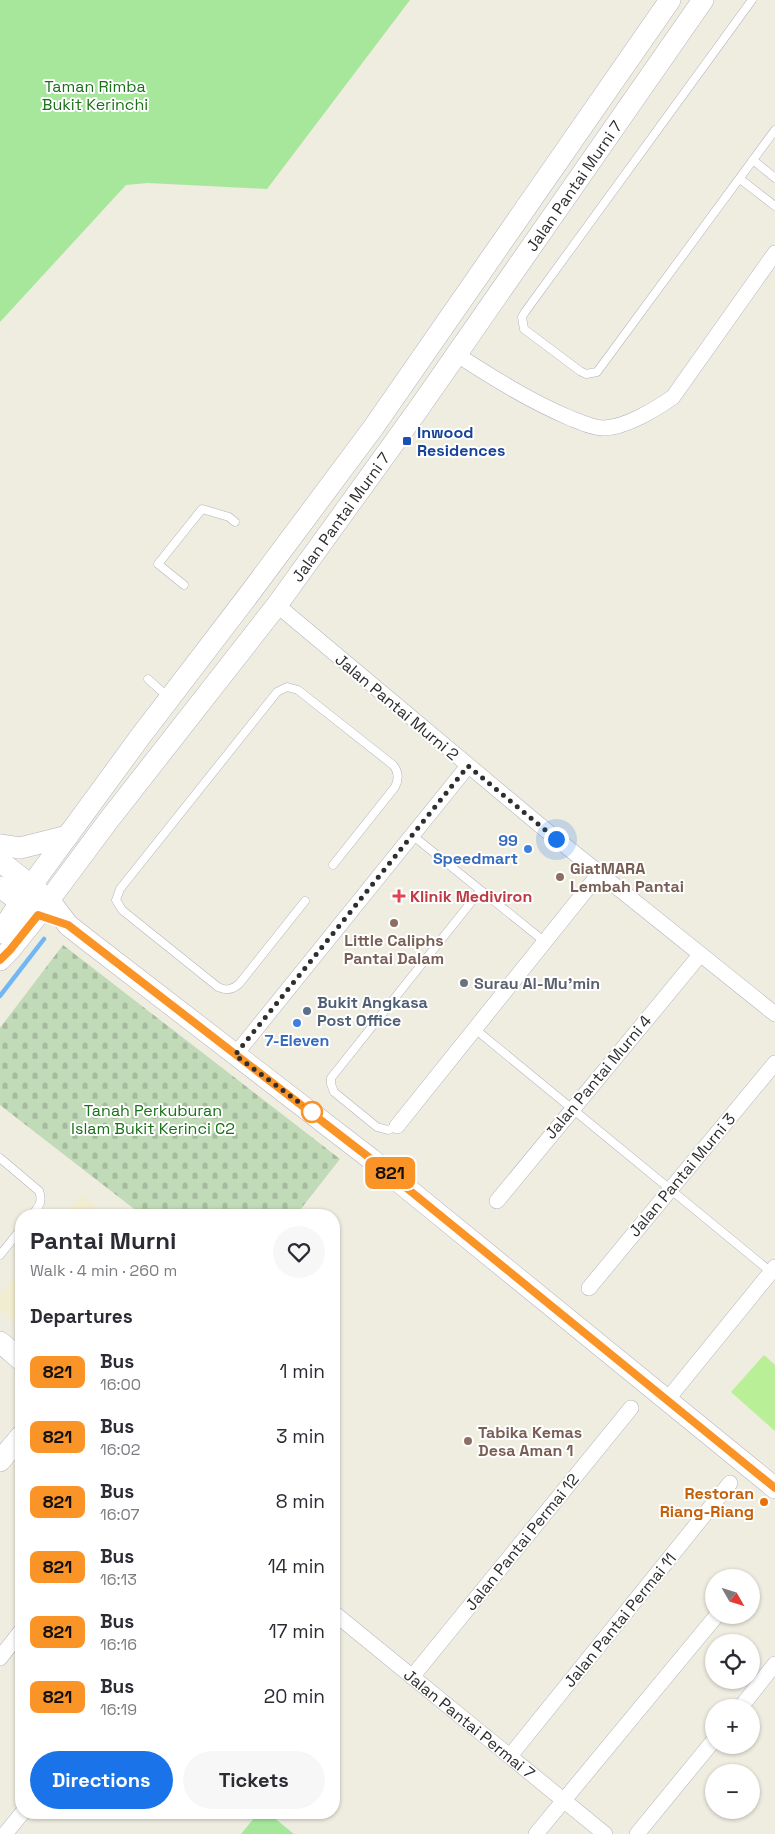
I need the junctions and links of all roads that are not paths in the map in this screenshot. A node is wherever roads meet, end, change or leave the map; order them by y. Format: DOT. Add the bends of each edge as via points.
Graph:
graph roads {
  1 [pos="670,0"];
  2 [pos="703,0"];
  3 [pos="752,0"];
  4 [pos="775,130"];
  5 [pos="753,160"];
  6 [pos="775,178"];
  7 [pos="740,179"];
  8 [pos="775,206"];
  9 [pos="775,253"];
  10 [pos="456,354"];
  11 [pos="235,522"];
  12 [pos="184,585"];
  13 [pos="277,605"];
  14 [pos="148,679"];
  15 [pos="170,698"];
  16 [pos="468,766"];
  17 [pos="412,835"];
  18 [pos="68,836"];
  19 [pos="0,845"];
  20 [pos="0,860"];
  21 [pos="333,865"];
  22 [pos="599,874"];
  23 [pos="0,887"];
  24 [pos="480,891"];
  25 [pos="26,894"];
  26 [pos="305,901"];
  27 [pos="44,908"];
  28 [pos="0,933"];
  29 [pos="545,942"];
  30 [pos="700,955"];
  31 [pos="0,960"];
  32 [pos="775,1014"];
  33 [pos="475,1029"];
  34 [pos="235,1055"];
  35 [pos="775,1064"];
  36 [pos="572,1107"];
  37 [pos="397,1126"];
  38 [pos="0,1158"];
  39 [pos="670,1188"];
  40 [pos="497,1201"];
  41 [pos="36,1209"];
  42 [pos="15,1236"];
  43 [pos="0,1255"];
  44 [pos="773,1269"];
  45 [pos="589,1288"];
  46 [pos="0,1342"];
  47 [pos="15,1355"];
  48 [pos="667,1400"];
  49 [pos="631,1408"];
  50 [pos="15,1443"];
  51 [pos="0,1461"];
  52 [pos="730,1483"];
  53 [pos="775,1488"];
  54 [pos="340,1619"];
  55 [pos="710,1624"];
  56 [pos="5,1640"];
  57 [pos="0,1658"];
  58 [pos="773,1670"];
  59 [pos="412,1677"];
  60 [pos="748,1699"];
  61 [pos="705,1751"];
  62 [pos="510,1756"];
  63 [pos="564,1800"];
  64 [pos="18,1819"];
  65 [pos="6,1834"];
  66 [pos="536,1834"];
  67 [pos="605,1834"];
  68 [pos="637,1834"];
  1 -- 15 [label="main road, Jalan Pantai Murni 7" via="373,428"];
  2 -- 10 [label="main road, Jalan Pantai Murni 7"];
  3 -- 7 [label="lane" via="525,312 522,317 524,329 580,371 586,374 597,372"];
  4 -- 5 [label="lane"];
  5 -- 6 [label="lane"];
  5 -- 7 [label="lane"];
  7 -- 8 [label="lane"];
  9 -- 10 [label="street" via="673,397 629,421 603,428 582,423 547,408"];
  10 -- 13 [label="main road, Jalan Pantai Murni 7"];
  11 -- 12 [label="lane" via="202,509 163,557 158,564"];
  13 -- 16 [label="street, Jalan Pantai Murni 2"];
  13 -- 27 [label="main road, Jalan Pantai Murni 7"];
  14 -- 15 [label="lane"];
  15 -- 18 [label="main road, Jalan Pantai Murni 7"];
  16 -- 17 [label="street"];
  16 -- 22 [label="street, Jalan Pantai Murni 2"];
  17 -- 24 [label="lane"];
  17 -- 34 [label="street"];
  18 -- 19 [label="main road" via="20,848"];
  18 -- 25 [label="main road, Jalan Pantai Murni 7"];
  20 -- 25 [label="main road"];
  21 -- 26 [label="lane" via="395,787 397,770 298,690 287,687 272,699 120,889 116,900 122,910 218,987 229,990 239,984"];
  22 -- 29 [label="street"];
  22 -- 30 [label="street, Jalan Pantai Murni 2"];
  23 -- 25 [label="main road"];
  24 -- 29 [label="lane"];
  24 -- 37 [label="lane" via="331,1078 334,1092 377,1127 388,1130"];
  25 -- 27 [label="main road"];
  25 -- 28 [label="main road, Jalan Pantai Murni 7"];
  27 -- 31 [label="main road, Jalan Pantai Murni 7"];
  27 -- 34 [label="main road"];
  29 -- 33 [label="street"];
  30 -- 32 [label="street, Jalan Pantai Murni 2"];
  30 -- 36 [label="street, Jalan Pantai Murni 4"];
  33 -- 36 [label="lane"];
  33 -- 37 [label="street"];
  34 -- 48 [label="main road" via="364,1153"];
  35 -- 39 [label="street, Jalan Pantai Murni 3"];
  36 -- 39 [label="lane"];
  36 -- 40 [label="street, Jalan Pantai Murni 4"];
  38 -- 41 [label="lane" via="40,1191 41,1203"];
  39 -- 44 [label="lane"];
  39 -- 45 [label="street, Jalan Pantai Murni 3"];
  42 -- 43 [label="lane"];
  44 -- 48 [label="street"];
  46 -- 47 [label="main road"];
  48 -- 53 [label="main road"];
  49 -- 59 [label="street, Jalan Pantai Permai 12"];
  50 -- 51 [label="main road"];
  52 -- 62 [label="street, Jalan Pantai Permai 11"];
  54 -- 59 [label="street, Jalan Pantai Permai 7"];
  55 -- 63 [label="street"];
  56 -- 57 [label="street"];
  58 -- 60 [label="street"];
  59 -- 62 [label="street, Jalan Pantai Permai 7"];
  61 -- 68 [label="street"];
  62 -- 63 [label="street, Jalan Pantai Permai 7"];
  63 -- 66 [label="street"];
  63 -- 67 [label="street, Jalan Pantai Permai 7"];
  64 -- 65 [label="street"];
}
